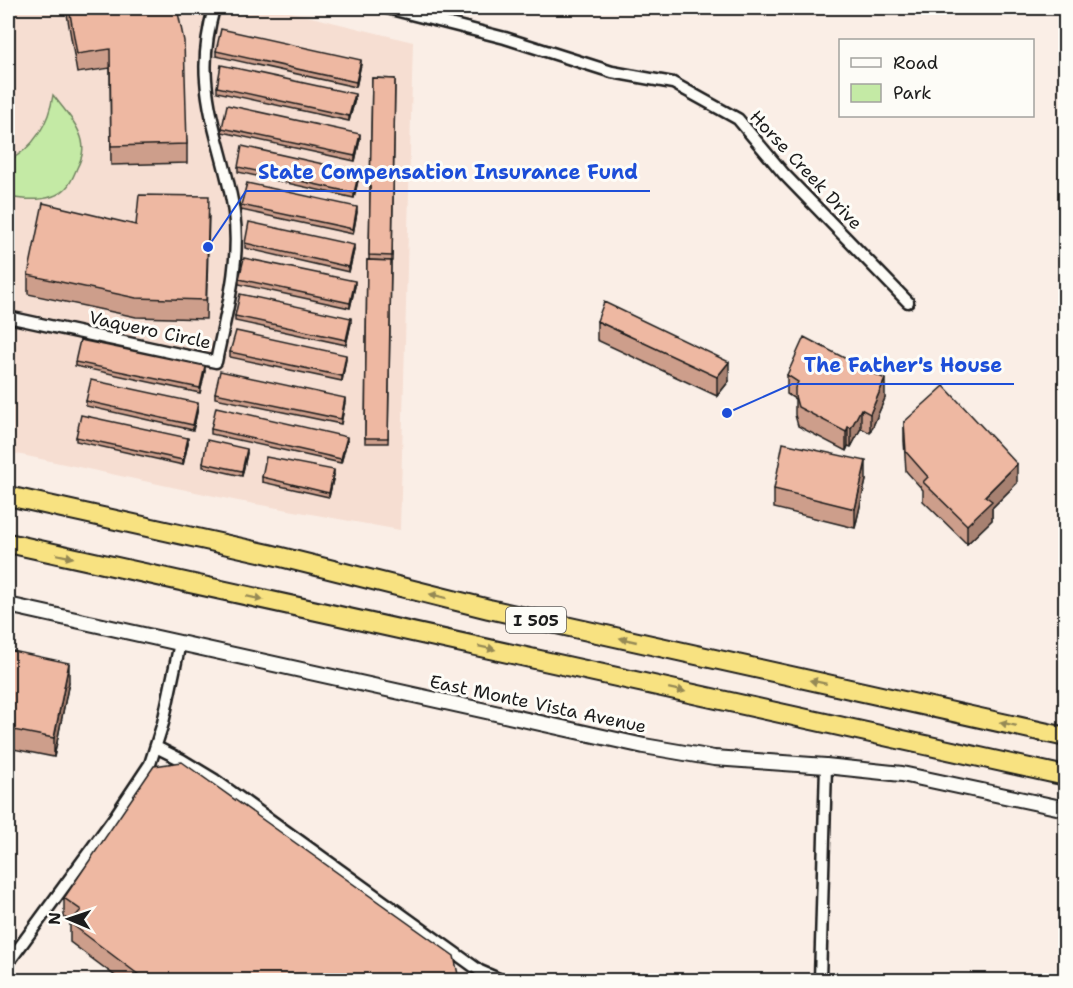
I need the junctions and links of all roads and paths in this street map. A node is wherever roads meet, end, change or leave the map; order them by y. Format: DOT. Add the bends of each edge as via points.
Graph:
graph roads {
  1 [pos="214,8"];
  2 [pos="387,8"];
  3 [pos="908,302"];
  4 [pos="8,317"];
  5 [pos="8,496"];
  6 [pos="8,543"];
  7 [pos="8,605"];
  8 [pos="180,643"];
  9 [pos="1065,737"];
  10 [pos="156,747"];
  11 [pos="826,766"];
  12 [pos="1065,776"];
  13 [pos="1065,810"];
  14 [pos="8,963"];
  15 [pos="501,981"];
  16 [pos="820,981"];
  1 -- 4 [label="street, Vaquero Circle" via="206,78 228,177 236,252 216,362"];
  2 -- 3 [label="street, Horse Creek Drive" via="505,38 612,72 673,83 738,119 784,174"];
  9 -- 5 [label="highway, I 505, one-way" via="512,614 269,554"];
  6 -- 12 [label="highway, I 505, one-way"];
  7 -- 8 [label="street, East Monte Vista Avenue"];
  8 -- 10 [label="street"];
  8 -- 11 [label="street, East Monte Vista Avenue" via="644,746 714,758"];
  10 -- 14 [label="street" via="150,764 114,818"];
  10 -- 15 [label="street" via="215,780 480,971"];
  11 -- 13 [label="street, East Monte Vista Avenue" via="902,774"];
  11 -- 16 [label="street"];
}
